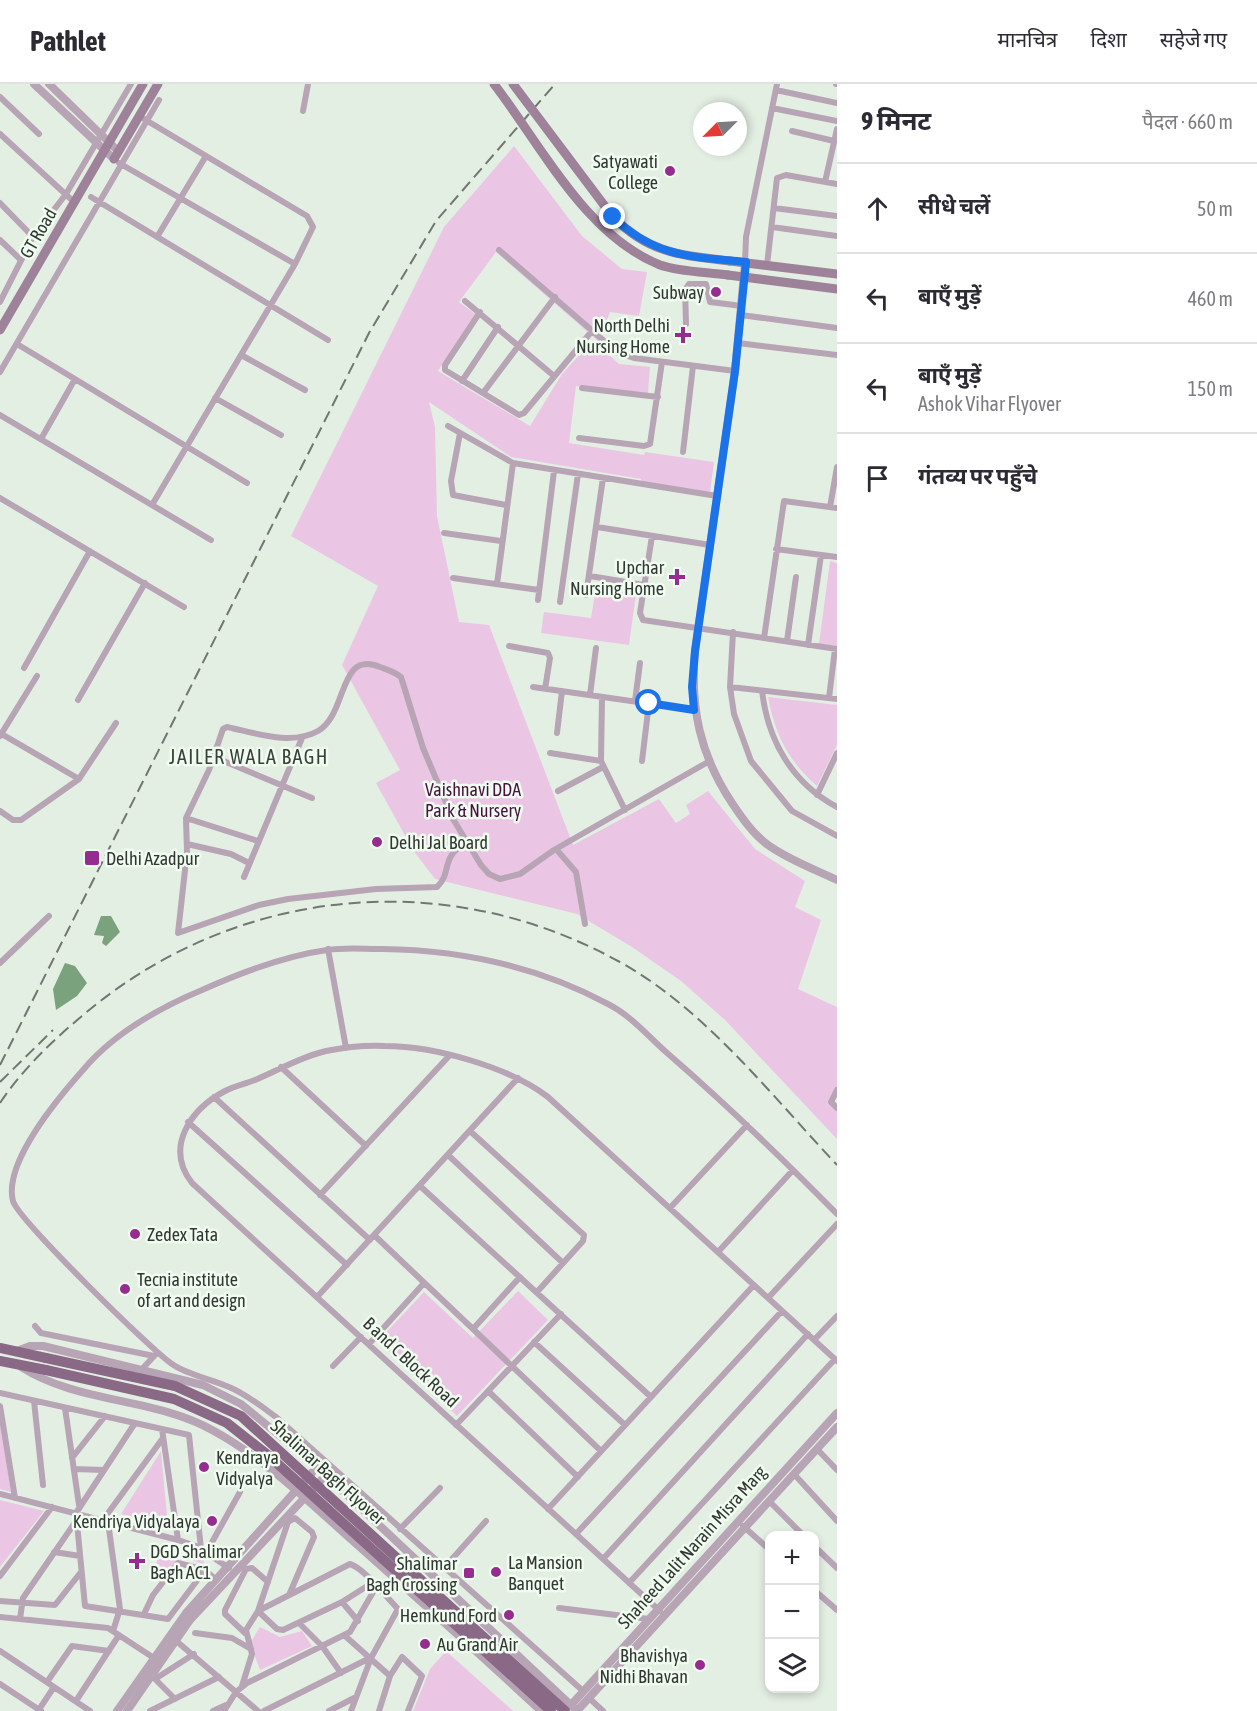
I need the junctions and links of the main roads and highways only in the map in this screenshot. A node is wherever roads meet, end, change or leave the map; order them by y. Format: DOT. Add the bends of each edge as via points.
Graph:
graph roads {
  1 [pos="143,84"];
  2 [pos="158,84"];
  3 [pos="494,84"];
  4 [pos="513,84"];
  5 [pos="120,157"];
  6 [pos="837,274"];
  7 [pos="837,289"];
  8 [pos="0,330"];
  9 [pos="0,1348"];
  10 [pos="0,1361"];
  11 [pos="576,1704"];
  12 [pos="551,1711"];
  1 -- 8 [label="main road, GT Road" via="109,142 100,148 74,202"];
  2 -- 5 [label="main road"];
  3 -- 7 [label="main road, bridge" via="574,194 604,229 631,250 662,266"];
  4 -- 6 [label="main road, bridge" via="613,217 651,246 670,253"];
  9 -- 11 [label="main road, Shalimar Bagh Flyover, bridge" via="175,1386 241,1416"];
  10 -- 12 [label="main road, Shalimar Bagh Flyover, bridge" via="174,1399 226,1423 269,1456"];
}
